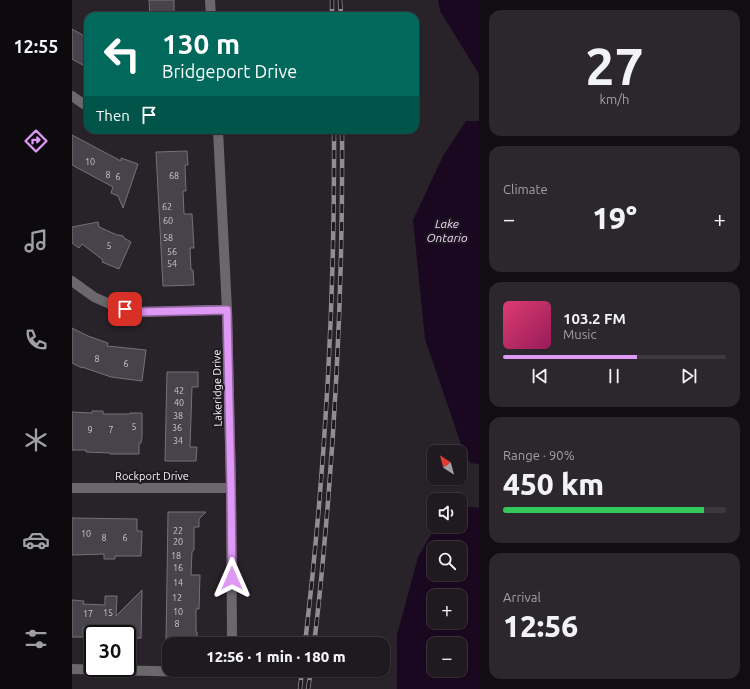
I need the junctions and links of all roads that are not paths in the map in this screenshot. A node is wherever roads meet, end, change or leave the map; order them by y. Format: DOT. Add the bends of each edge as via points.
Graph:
graph roads {
  1 [pos="210,0"];
  2 [pos="211,12"];
  3 [pos="72,96"];
  4 [pos="84,104"];
  5 [pos="218,134"];
  6 [pos="72,281"];
  7 [pos="227,310"];
  8 [pos="72,488"];
  9 [pos="231,488"];
  10 [pos="232,637"];
  11 [pos="72,669"];
  12 [pos="162,671"];
  1 -- 2 [label="street"];
  3 -- 4 [label="street"];
  5 -- 7 [label="street, Lakeridge Drive"];
  6 -- 7 [label="street" via="94,297 137,312"];
  7 -- 9 [label="street, Lakeridge Drive"];
  8 -- 9 [label="street, Rockport Drive"];
  9 -- 10 [label="street, Lakeridge Drive"];
  11 -- 12 [label="street"];
}
